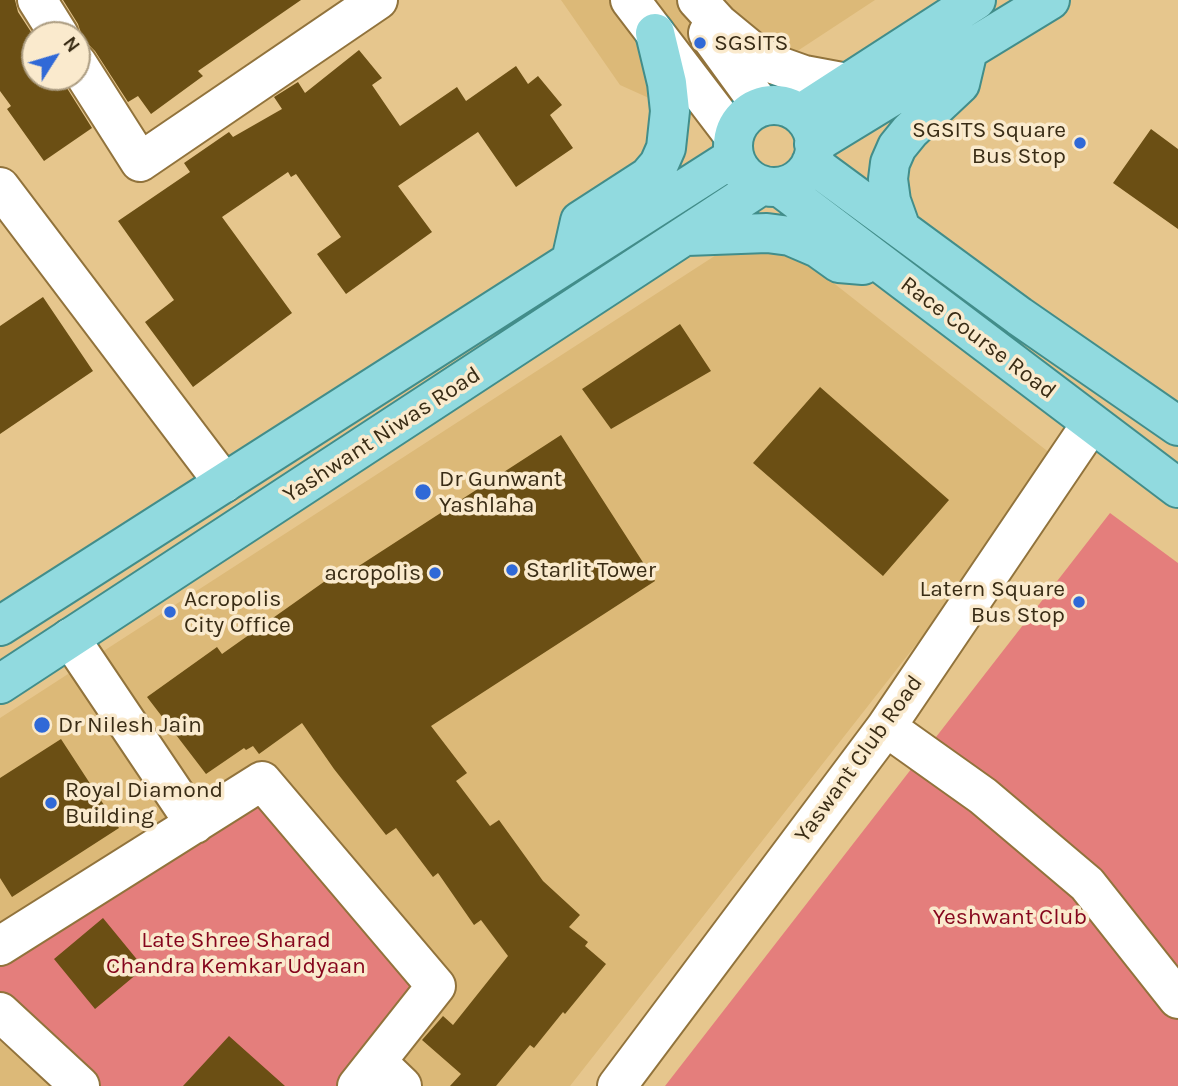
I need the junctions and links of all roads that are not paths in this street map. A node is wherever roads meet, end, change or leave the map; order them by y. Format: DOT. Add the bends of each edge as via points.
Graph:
graph roads {
  1 [pos="37,0"];
  2 [pos="378,0"];
  3 [pos="630,0"];
  4 [pos="684,0"];
  5 [pos="697,0"];
  6 [pos="976,0"];
  7 [pos="1050,0"];
  8 [pos="50,21"];
  9 [pos="655,33"];
  10 [pos="968,50"];
  11 [pos="847,83"];
  12 [pos="91,85"];
  13 [pos="761,106"];
  14 [pos="808,140"];
  15 [pos="734,146"];
  16 [pos="771,186"];
  17 [pos="0,187"];
  18 [pos="901,229"];
  19 [pos="687,236"];
  20 [pos="571,261"];
  21 [pos="886,267"];
  22 [pos="1091,424"];
  23 [pos="1178,426"];
  24 [pos="224,483"];
  25 [pos="1178,488"];
  26 [pos="0,626"];
  27 [pos="70,638"];
  28 [pos="0,684"];
  29 [pos="886,727"];
  30 [pos="195,824"];
  31 [pos="0,946"];
  32 [pos="1178,999"];
  33 [pos="0,1012"];
  34 [pos="379,1078"];
  35 [pos="80,1086"];
  36 [pos="617,1086"];
  1 -- 8 [label="street"];
  2 -- 12 [label="street" via="140,162"];
  3 -- 9 [label="street"];
  4 -- 13 [label="street"];
  5 -- 11 [label="street" via="719,24 773,64"];
  6 -- 11 [label="main road"];
  7 -- 10 [label="main road"];
  9 -- 15 [label="street"];
  9 -- 20 [label="main road" via="670,110 666,148 648,177 580,221"];
  10 -- 14 [label="main road"];
  10 -- 18 [label="main road" via="960,84 910,131 890,163 891,201"];
  11 -- 14 [label="main road"];
  13 -- 14 [label="main road" via="788,107"];
  13 -- 15 [label="main road" via="739,122"];
  14 -- 16 [label="main road" via="804,174 793,183"];
  14 -- 18 [label="main road, Race Course Road"];
  15 -- 16 [label="main road" via="743,173 753,182"];
  15 -- 20 [label="main road, Yashwant Niwas Road"];
  16 -- 19 [label="main road, Yashwant Niwas Road"];
  16 -- 21 [label="main road, Race Course Road"];
  17 -- 24 [label="street"];
  18 -- 23 [label="main road, Race Course Road"];
  19 -- 21 [label="main road" via="790,236 839,262"];
  19 -- 27 [label="main road, Yashwant Niwas Road"];
  20 -- 24 [label="main road, Yashwant Niwas Road"];
  21 -- 22 [label="main road, Race Course Road"];
  22 -- 25 [label="main road, Race Course Road"];
  22 -- 29 [label="street, Yaswant Club Road"];
  24 -- 26 [label="main road, Yashwant Niwas Road"];
  27 -- 28 [label="main road, Yashwant Niwas Road"];
  27 -- 30 [label="street"];
  29 -- 32 [label="street" via="982,796 1087,884"];
  29 -- 36 [label="street, Yaswant Club Road"];
  30 -- 31 [label="street"];
  30 -- 34 [label="street" via="262,781 436,986"];
  33 -- 35 [label="street"];
}
